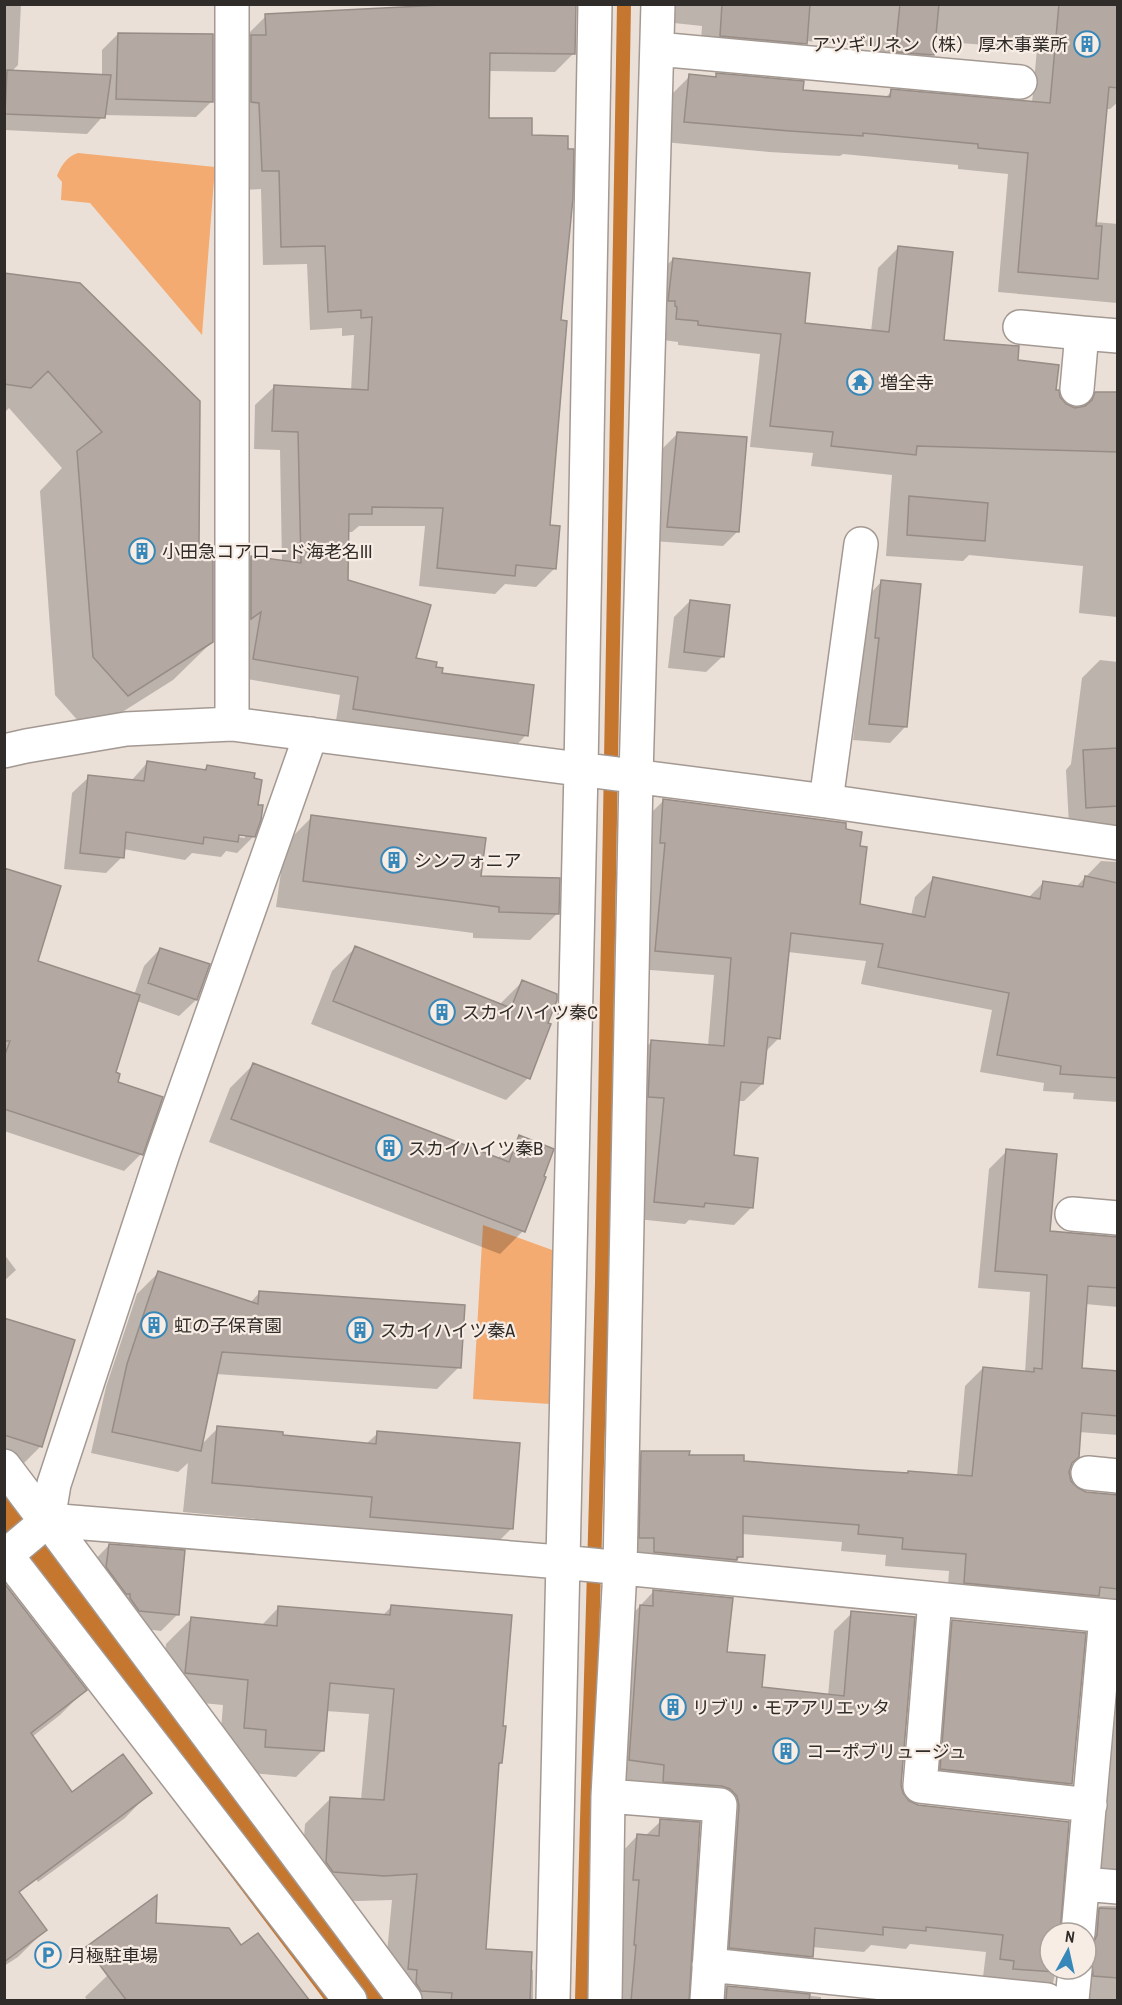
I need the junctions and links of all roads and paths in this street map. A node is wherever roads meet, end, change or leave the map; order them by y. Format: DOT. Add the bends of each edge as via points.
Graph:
graph roads {
  1 [pos="232,4"];
  2 [pos="595,4"];
  3 [pos="658,4"];
  4 [pos="657,49"];
  5 [pos="1020,82"];
  6 [pos="1020,327"];
  7 [pos="1082,333"];
  8 [pos="1118,336"];
  9 [pos="1077,389"];
  10 [pos="861,544"];
  11 [pos="232,724"];
  12 [pos="311,734"];
  13 [pos="4,752"];
  14 [pos="608,772"];
  15 [pos="826,801"];
  16 [pos="1118,843"];
  17 [pos="1072,1214"];
  18 [pos="1118,1218"];
  19 [pos="4,1466"];
  20 [pos="20,1543"];
  21 [pos="567,1563"];
  22 [pos="613,1568"];
  23 [pos="935,1599"];
  24 [pos="1112,1617"];
  25 [pos="608,1796"];
  26 [pos="1090,1805"];
  27 [pos="1083,1884"];
  28 [pos="1118,1887"];
  29 [pos="1079,1921"];
  30 [pos="709,1965"];
  31 [pos="1074,1981"];
  32 [pos="350,2001"];
  33 [pos="405,2001"];
  34 [pos="553,2001"];
  35 [pos="605,2001"];
  36 [pos="707,2001"];
  37 [pos="1047,2001"];
  38 [pos="1072,2001"];
  1 -- 11 [label="street"];
  2 -- 14 [label="street"];
  3 -- 4 [label="street"];
  4 -- 5 [label="street"];
  4 -- 14 [label="street"];
  6 -- 7 [label="street"];
  7 -- 8 [label="street"];
  7 -- 9 [label="street"];
  10 -- 15 [label="street"];
  11 -- 12 [label="street"];
  11 -- 13 [label="street" via="126,729"];
  12 -- 14 [label="street"];
  12 -- 20 [label="street" via="163,1153 54,1484"];
  14 -- 15 [label="street"];
  14 -- 21 [label="street"];
  14 -- 22 [label="street"];
  15 -- 16 [label="street"];
  17 -- 18 [label="street"];
  19 -- 20 [label="street" via="35,1507"];
  20 -- 21 [label="street"];
  20 -- 32 [label="street"];
  20 -- 33 [label="street"];
  21 -- 22 [label="street"];
  21 -- 34 [label="street"];
  22 -- 23 [label="street"];
  22 -- 25 [label="street"];
  23 -- 24 [label="street"];
  23 -- 26 [label="street" via="920,1786"];
  24 -- 26 [label="street"];
  25 -- 30 [label="street" via="720,1805"];
  25 -- 35 [label="street"];
  26 -- 27 [label="street"];
  27 -- 28 [label="street"];
  27 -- 29 [label="street"];
  30 -- 36 [label="street"];
  30 -- 37 [label="street"];
  31 -- 38 [label="street"];
}
